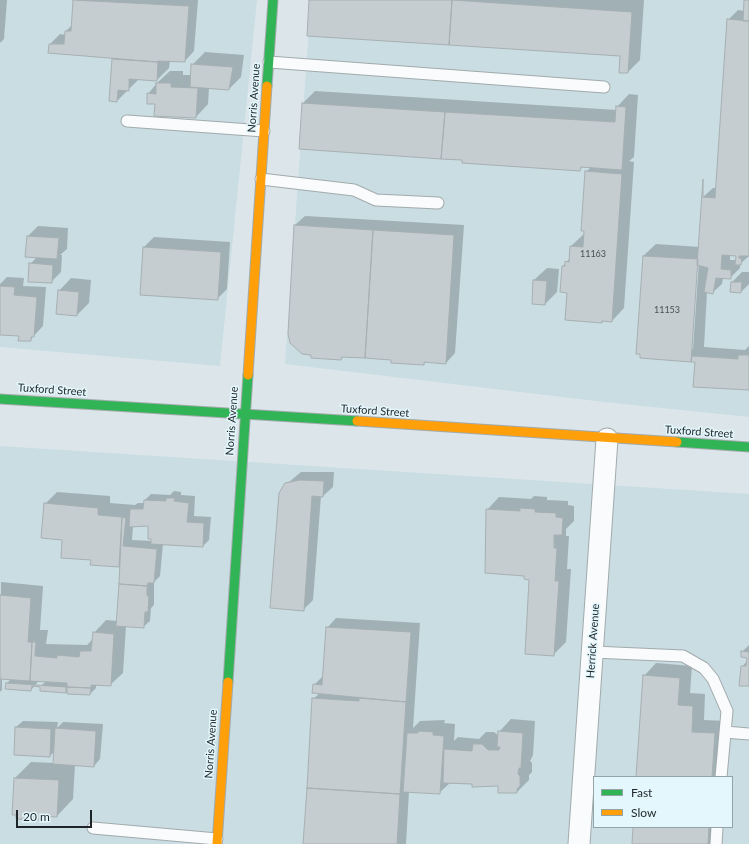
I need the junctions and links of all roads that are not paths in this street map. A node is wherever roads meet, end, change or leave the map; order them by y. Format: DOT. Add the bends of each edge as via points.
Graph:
graph roads {
  1 [pos="273,0"];
  2 [pos="269,62"];
  3 [pos="604,87"];
  4 [pos="127,121"];
  5 [pos="264,131"];
  6 [pos="261,179"];
  7 [pos="438,203"];
  8 [pos="0,399"];
  9 [pos="245,413"];
  10 [pos="608,439"];
  11 [pos="749,447"];
  12 [pos="593,652"];
  13 [pos="725,732"];
  14 [pos="749,734"];
  15 [pos="722,776"];
  16 [pos="93,828"];
  17 [pos="717,828"];
  18 [pos="217,842"];
  19 [pos="580,844"];
  20 [pos="716,844"];
  1 -- 2 [label="street, Norris Avenue"];
  2 -- 3 [label="lane"];
  2 -- 5 [label="street, Norris Avenue"];
  4 -- 5 [label="lane"];
  5 -- 6 [label="street, Norris Avenue"];
  6 -- 7 [label="lane" via="354,190 376,200"];
  6 -- 9 [label="street, Norris Avenue"];
  8 -- 9 [label="street, Tuxford Street"];
  9 -- 10 [label="street, Tuxford Street"];
  9 -- 18 [label="street, Norris Avenue"];
  10 -- 11 [label="street, Tuxford Street"];
  10 -- 12 [label="street, Herrick Avenue"];
  12 -- 13 [label="lane" via="683,656 704,668 713,679 727,711"];
  12 -- 19 [label="street, Herrick Avenue"];
  13 -- 14 [label="lane"];
  13 -- 15 [label="lane"];
  16 -- 18 [label="lane"];
  17 -- 20 [label="lane"];
}
